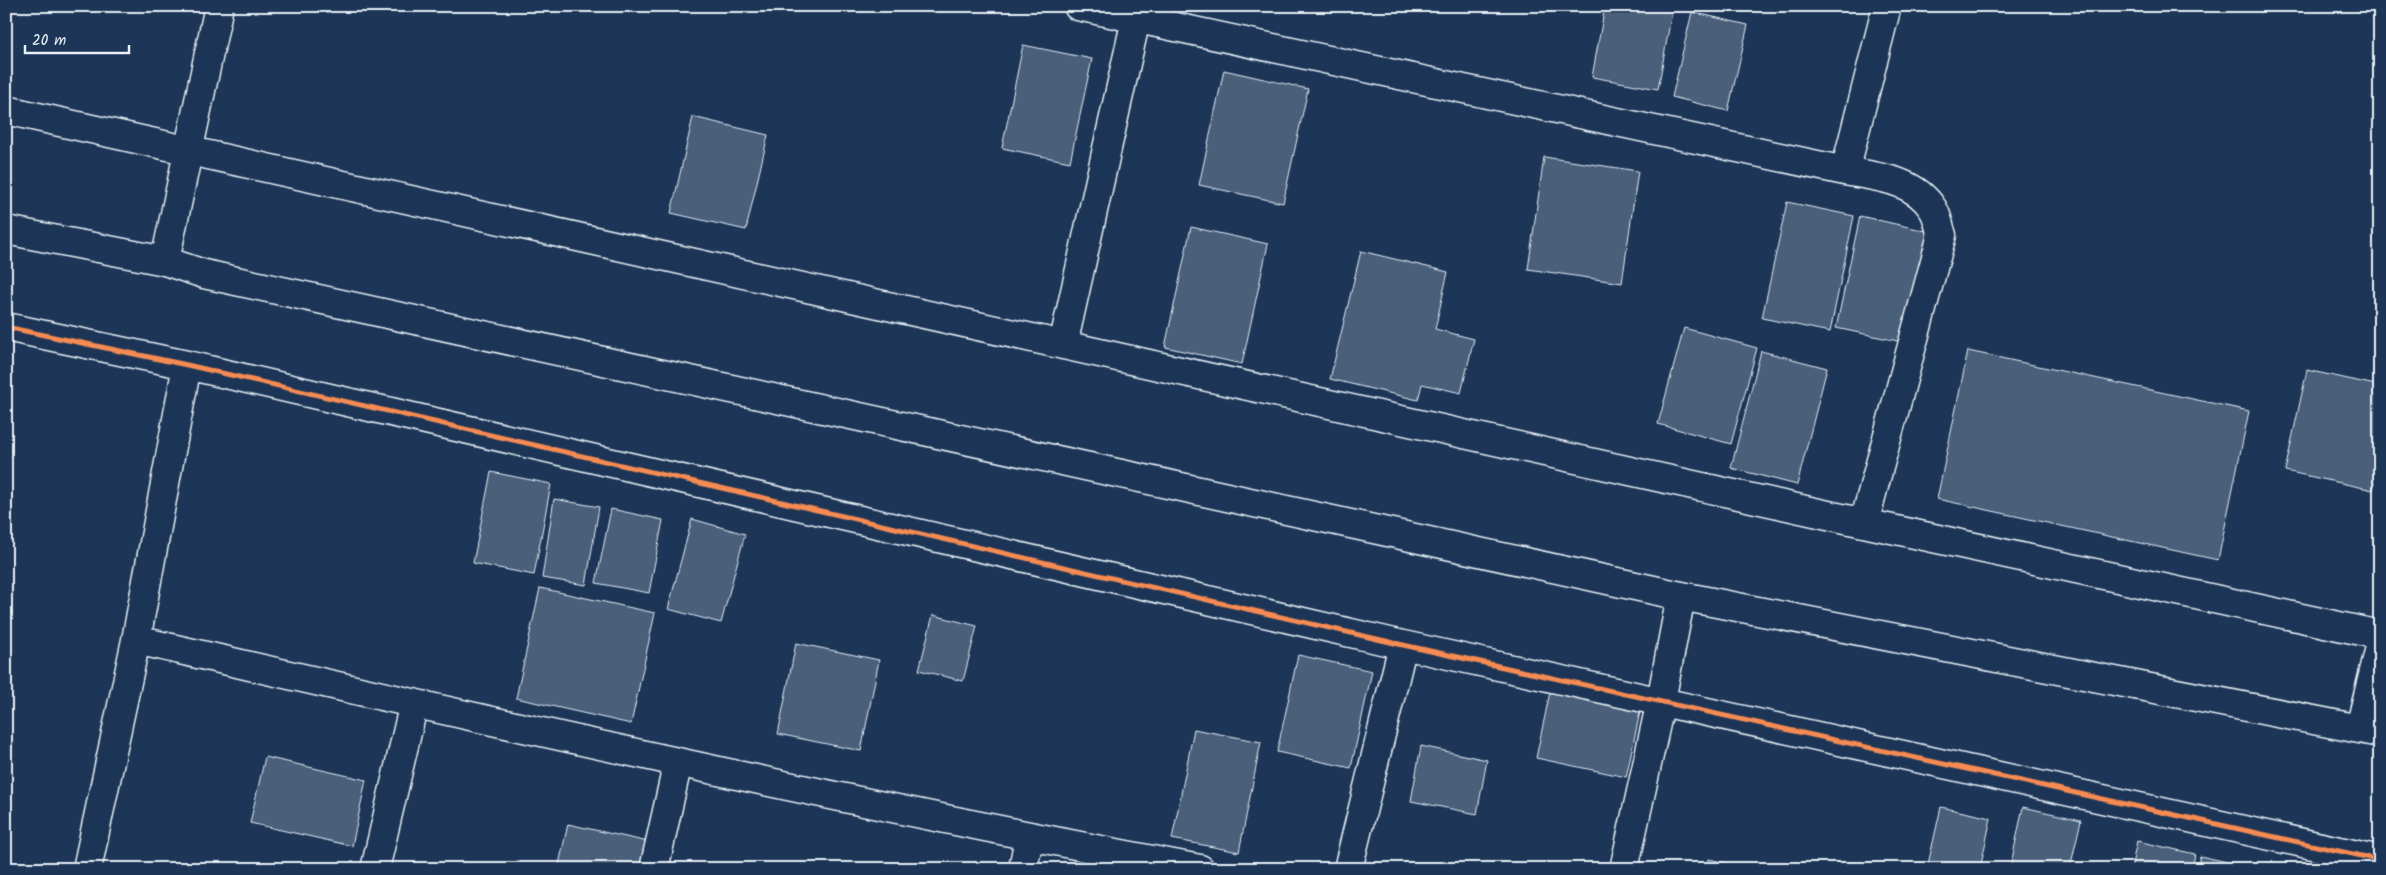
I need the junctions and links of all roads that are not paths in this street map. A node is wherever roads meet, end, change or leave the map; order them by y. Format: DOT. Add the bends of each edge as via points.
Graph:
graph roads {
  1 [pos="218,6"];
  2 [pos="1078,6"];
  3 [pos="1887,6"];
  4 [pos="1136,19"];
  5 [pos="6,110"];
  6 [pos="189,149"];
  7 [pos="1844,171"];
  8 [pos="6,230"];
  9 [pos="165,261"];
  10 [pos="6,327"];
  11 [pos="1064,345"];
  12 [pos="187,365"];
  13 [pos="1864,524"];
  14 [pos="1681,596"];
  15 [pos="2380,635"];
  16 [pos="136,640"];
  17 [pos="1403,645"];
  18 [pos="2380,647"];
  19 [pos="1661,701"];
  20 [pos="414,703"];
  21 [pos="2370,731"];
  22 [pos="678,762"];
  23 [pos="1029,837"];
  24 [pos="2380,860"];
  25 [pos="87,869"];
  26 [pos="375,869"];
  27 [pos="654,869"];
  28 [pos="1023,869"];
  29 [pos="1200,869"];
  30 [pos="1348,869"];
  31 [pos="1624,869"];
  1 -- 6 [label="street"];
  2 -- 4 [label="street"];
  3 -- 7 [label="street"];
  4 -- 7 [label="street"];
  4 -- 11 [label="street"];
  5 -- 6 [label="street"];
  6 -- 9 [label="street"];
  6 -- 11 [label="street"];
  7 -- 13 [label="street" via="1898,182 1919,192 1934,210 1942,235"];
  8 -- 9 [label="street"];
  9 -- 14 [label="street" via="214,276"];
  10 -- 12 [label="street"];
  11 -- 13 [label="street"];
  12 -- 16 [label="street"];
  12 -- 17 [label="street"];
  13 -- 15 [label="street"];
  14 -- 19 [label="street"];
  14 -- 21 [label="street"];
  16 -- 20 [label="street"];
  16 -- 25 [label="street"];
  17 -- 19 [label="street"];
  17 -- 30 [label="street"];
  18 -- 21 [label="street"];
  19 -- 24 [label="street"];
  19 -- 31 [label="street"];
  20 -- 22 [label="street"];
  20 -- 26 [label="street"];
  22 -- 23 [label="street"];
  22 -- 27 [label="street"];
  23 -- 28 [label="street"];
  23 -- 29 [label="street"];
}
